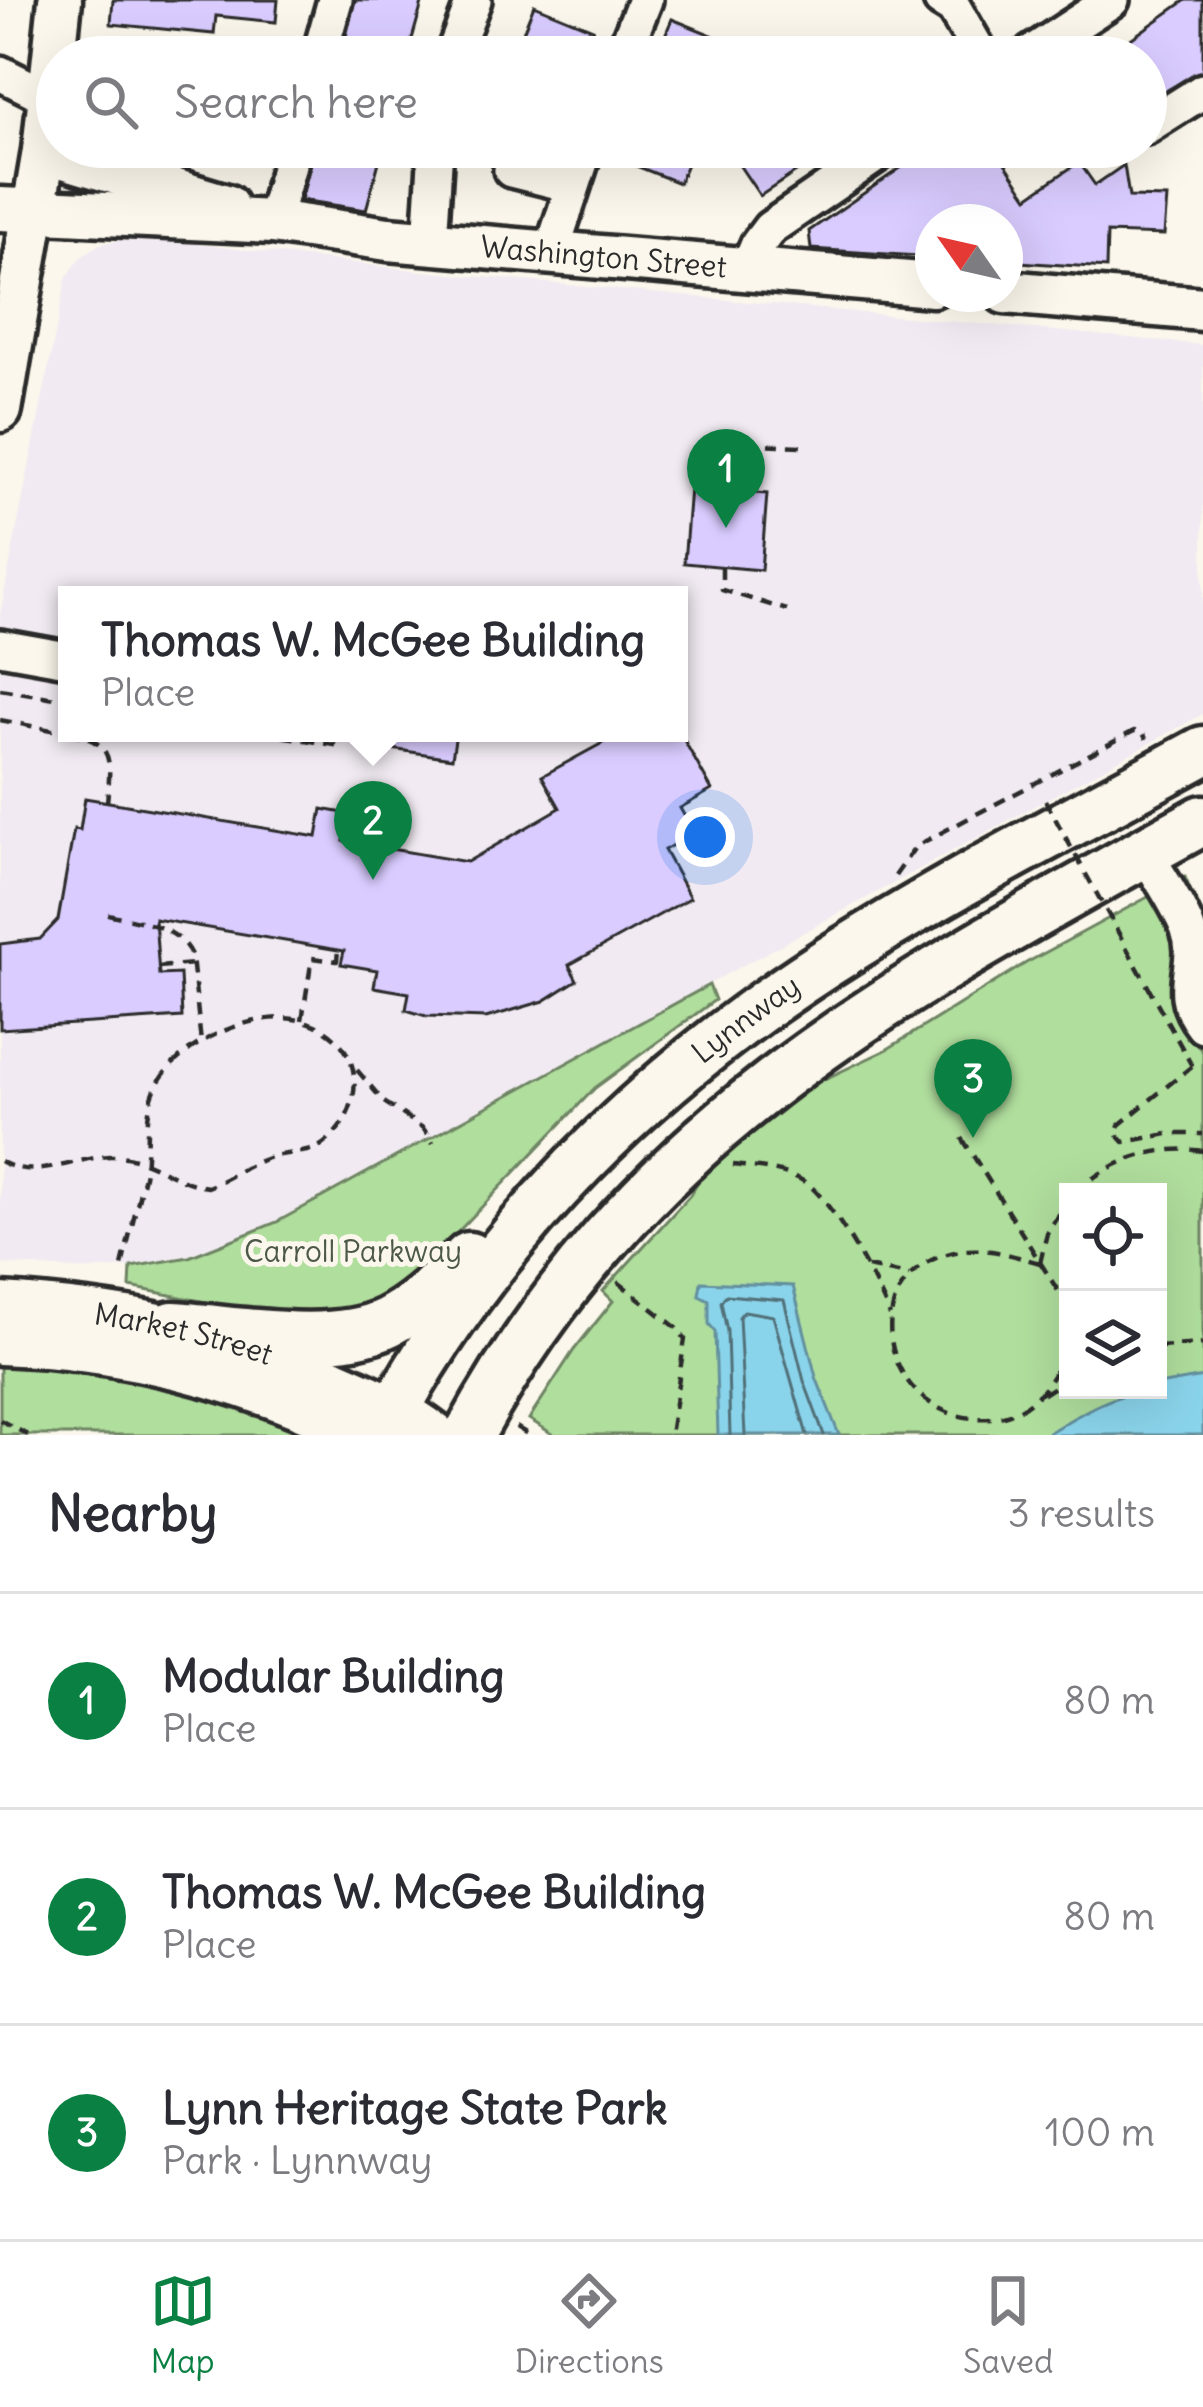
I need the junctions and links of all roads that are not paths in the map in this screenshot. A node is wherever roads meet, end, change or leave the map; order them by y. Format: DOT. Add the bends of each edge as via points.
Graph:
graph roads {
  1 [pos="60,0"];
  2 [pos="335,0"];
  3 [pos="474,0"];
  4 [pos="645,0"];
  5 [pos="941,0"];
  6 [pos="1112,0"];
  7 [pos="56,36"];
  8 [pos="325,36"];
  9 [pos="460,36"];
  10 [pos="630,36"];
  11 [pos="970,36"];
  12 [pos="1066,36"];
  13 [pos="0,73"];
  14 [pos="36,91"];
  15 [pos="1203,91"];
  16 [pos="1167,114"];
  17 [pos="37,168"];
  18 [pos="104,168"];
  19 [pos="287,168"];
  20 [pos="435,168"];
  21 [pos="578,168"];
  22 [pos="857,168"];
  23 [pos="511,170"];
  24 [pos="571,185"];
  25 [pos="17,210"];
  26 [pos="272,222"];
  27 [pos="430,242"];
  28 [pos="551,253"];
  29 [pos="747,270"];
  30 [pos="915,284"];
  31 [pos="1023,294"];
  32 [pos="1203,309"];
  33 [pos="0,410"];
  34 [pos="0,647"];
  35 [pos="58,657"];
  36 [pos="1203,751"];
  37 [pos="1203,820"];
  38 [pos="1152,865"];
  39 [pos="1203,1026"];
  40 [pos="599,1143"];
  41 [pos="0,1305"];
  42 [pos="173,1326"];
  43 [pos="0,1342"];
  44 [pos="366,1418"];
  45 [pos="436,1435"];
  46 [pos="469,1435"];
  1 -- 7 [label="main road"];
  2 -- 8 [label="street"];
  3 -- 9 [label="street"];
  4 -- 10 [label="street"];
  5 -- 11 [label="street"];
  6 -- 12 [label="street"];
  13 -- 14 [label="street"];
  15 -- 16 [label="street"];
  17 -- 25 [label="main road"];
  18 -- 26 [label="main road, Washington Street"];
  19 -- 26 [label="street"];
  20 -- 27 [label="street"];
  21 -- 24 [label="street"];
  22 -- 29 [label="street" via="770,228"];
  23 -- 24 [label="street"];
  24 -- 28 [label="street"];
  25 -- 26 [label="main road, Washington Street"];
  25 -- 33 [label="main road"];
  26 -- 27 [label="main road, Washington Street"];
  27 -- 28 [label="main road, Washington Street"];
  28 -- 29 [label="main road, Washington Street"];
  29 -- 30 [label="main road, Washington Street"];
  31 -- 32 [label="main road"];
  34 -- 35 [label="street"];
  36 -- 40 [label="highway, Lynnway" via="818,968 684,1067"];
  37 -- 38 [label="highway, Lynnway"];
  38 -- 39 [label="street" via="1188,928 1187,1000"];
  38 -- 46 [label="highway, Lynnway" via="915,983 730,1115 596,1247"];
  40 -- 42 [label="highway" via="384,1324 324,1336"];
  40 -- 44 [label="highway, Lynnway"];
  41 -- 42 [label="main road, Market Street"];
  42 -- 44 [label="main road, Market Street" via="262,1352"];
  43 -- 44 [label="main road, Market Street" via="173,1364"];
  44 -- 45 [label="main road"];
}
